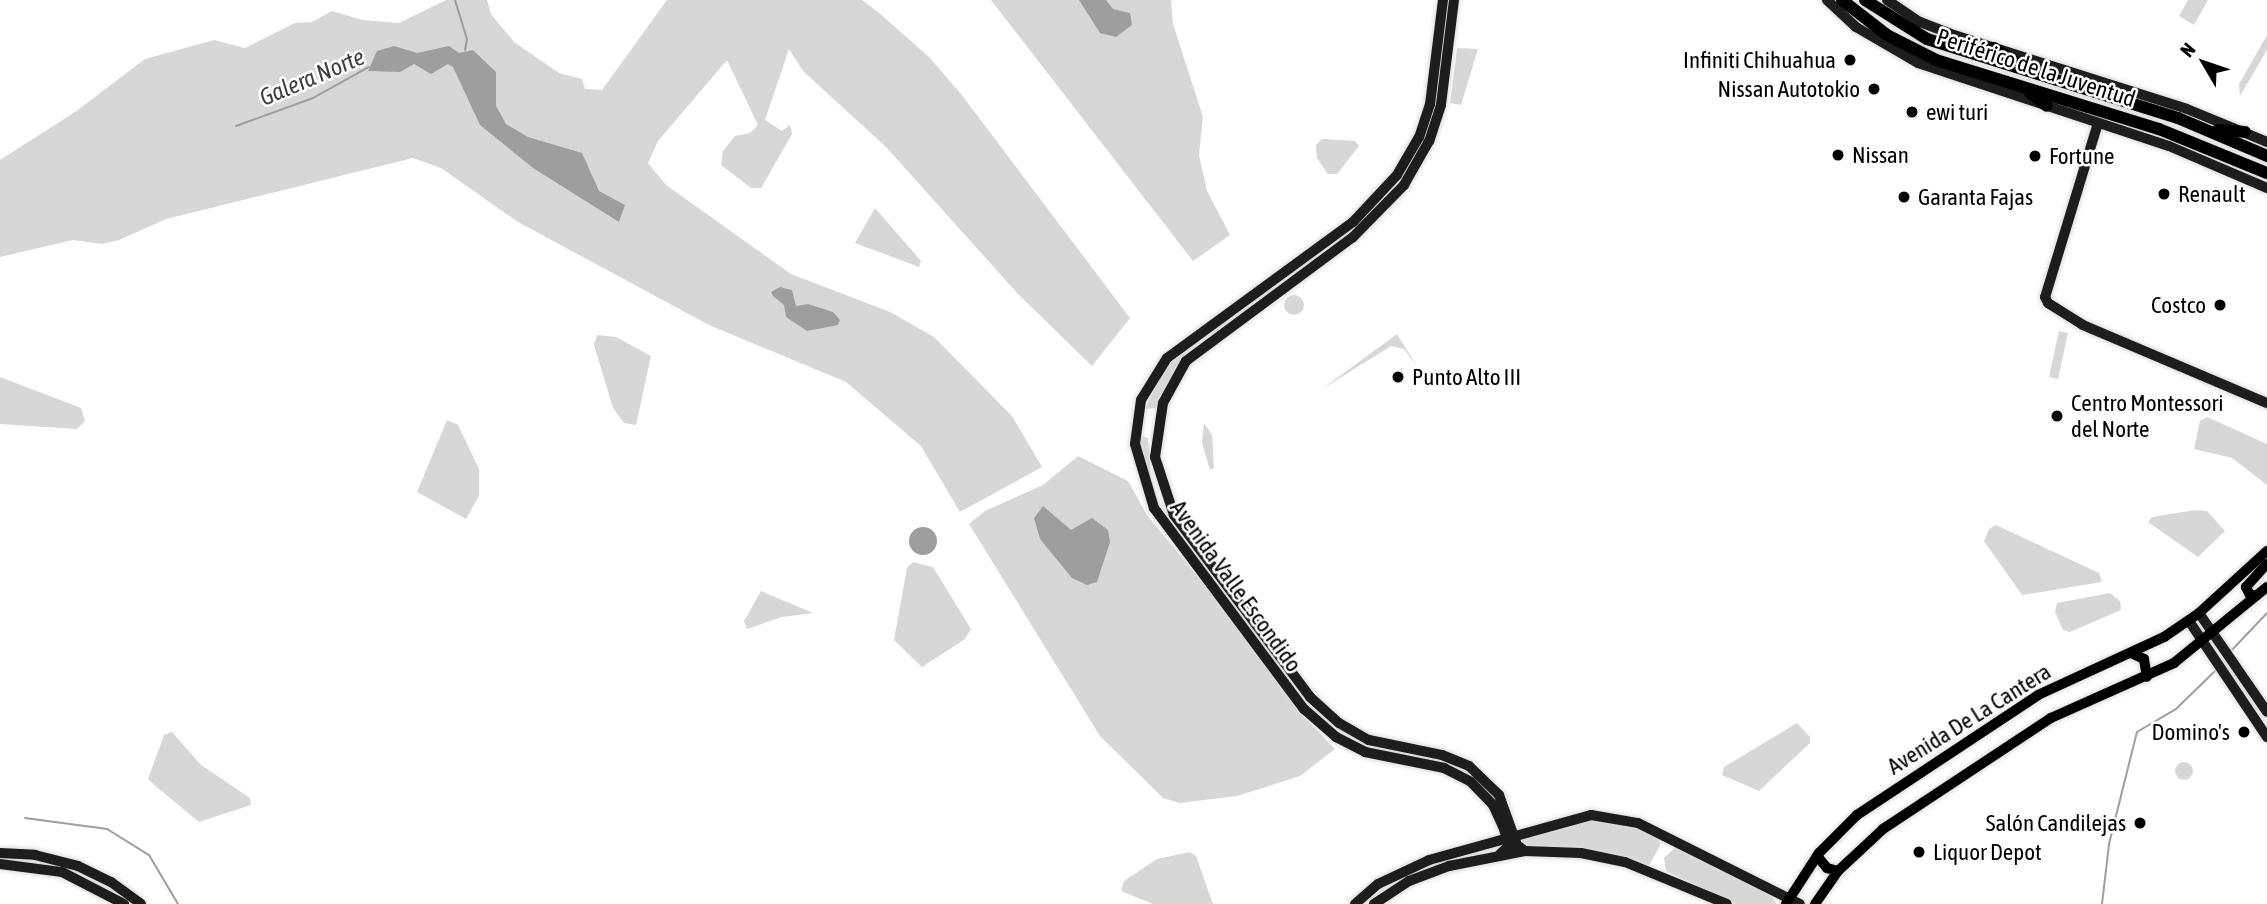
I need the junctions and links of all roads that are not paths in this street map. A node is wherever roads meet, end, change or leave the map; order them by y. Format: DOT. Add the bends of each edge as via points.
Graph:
graph roads {
  1 [pos="1443,0"];
  2 [pos="1454,0"];
  3 [pos="1827,0"];
  4 [pos="1842,0"];
  5 [pos="1865,0"];
  6 [pos="1887,0"];
  7 [pos="1994,48"];
  8 [pos="2025,70"];
  9 [pos="2024,88"];
  10 [pos="2048,106"];
  11 [pos="2098,123"];
  12 [pos="2207,129"];
  13 [pos="2245,132"];
  14 [pos="2267,142"];
  15 [pos="2267,156"];
  16 [pos="2267,173"];
  17 [pos="2267,188"];
  18 [pos="1247,306"];
  19 [pos="2267,403"];
  20 [pos="2267,551"];
  21 [pos="2267,564"];
  22 [pos="2267,587"];
  23 [pos="2258,595"];
  24 [pos="2199,613"];
  25 [pos="2189,621"];
  26 [pos="2219,638"];
  27 [pos="2208,647"];
  28 [pos="2133,654"];
  29 [pos="2147,677"];
  30 [pos="2267,712"];
  31 [pos="2267,737"];
  32 [pos="1501,820"];
  33 [pos="1512,822"];
  34 [pos="1528,830"];
  35 [pos="1511,835"];
  36 [pos="1494,840"];
  37 [pos="1525,852"];
  38 [pos="0,853"];
  39 [pos="1500,854"];
  40 [pos="1817,856"];
  41 [pos="0,864"];
  42 [pos="1838,871"];
  43 [pos="1787,901"];
  44 [pos="124,904"];
  45 [pos="141,904"];
  46 [pos="1355,904"];
  47 [pos="1374,904"];
  48 [pos="1727,904"];
  49 [pos="1800,904"];
  50 [pos="1815,904"];
  1 -- 18 [label="street, Avenida Valle Escondido" via="1430,104 1401,168 1364,212"];
  2 -- 18 [label="street, Avenida Valle Escondido" via="1441,105 1429,141 1404,185 1353,237"];
  3 -- 10 [label="street" via="1874,39 1918,63"];
  4 -- 9 [label="highway, Periférico de la Juventud" via="1914,51"];
  5 -- 8 [label="highway, Periférico de la Juventud" via="1927,39"];
  6 -- 7 [label="street" via="1920,22"];
  7 -- 8 [label="highway"];
  7 -- 13 [label="street"];
  8 -- 12 [label="highway, Periférico de la Juventud"];
  9 -- 10 [label="highway"];
  9 -- 16 [label="highway, Periférico de la Juventud" via="2180,136"];
  10 -- 11 [label="street"];
  11 -- 17 [label="street" via="2193,155"];
  11 -- 19 [label="street" via="2045,298 2058,312 2083,325"];
  12 -- 13 [label="highway"];
  12 -- 15 [label="highway, Periférico de la Juventud"];
  13 -- 14 [label="street"];
  18 -- 32 [label="street, Avenida Valle Escondido" via="1167,358 1147,387 1135,444 1154,508 1314,719 1365,752 1444,768 1461,776 1480,790"];
  18 -- 33 [label="street, Avenida Valle Escondido" via="1195,351 1168,388 1155,457 1171,510 1296,679 1329,715 1376,743 1462,762 1494,788"];
  20 -- 24 [label="main road, Avenida De La Cantera"];
  21 -- 23 [label="main road" via="2247,583 2247,592"];
  22 -- 23 [label="main road, Avenida De La Cantera"];
  23 -- 26 [label="main road, Avenida De La Cantera"];
  24 -- 25 [label="main road, Avenida De La Cantera"];
  24 -- 26 [label="street"];
  25 -- 27 [label="street"];
  25 -- 28 [label="main road, Avenida De La Cantera"];
  26 -- 27 [label="main road, Avenida De La Cantera"];
  26 -- 30 [label="street"];
  27 -- 29 [label="main road, Avenida De La Cantera"];
  27 -- 31 [label="street"];
  28 -- 29 [label="main road" via="2144,659"];
  28 -- 40 [label="main road, Avenida De La Cantera" via="2020,706 1857,815"];
  29 -- 42 [label="main road, Avenida De La Cantera" via="2037,726 1883,829"];
  32 -- 35 [label="street, Avenida Valle Escondido"];
  32 -- 36 [label="street"];
  33 -- 34 [label="street"];
  33 -- 35 [label="street, Avenida Valle Escondido"];
  34 -- 35 [label="street"];
  34 -- 43 [label="street" via="1579,817 1623,818"];
  35 -- 36 [label="street"];
  35 -- 37 [label="street, Avenida Valle Escondido"];
  35 -- 39 [label="street" via="1509,846"];
  36 -- 46 [label="street" via="1409,868 1378,884"];
  37 -- 39 [label="street"];
  37 -- 48 [label="street" via="1601,855"];
  38 -- 45 [label="street" via="35,855 78,866"];
  39 -- 47 [label="street" via="1426,874"];
  40 -- 42 [label="main road" via="1827,869"];
  40 -- 43 [label="main road, Avenida De La Cantera"];
  41 -- 44 [label="street" via="62,872"];
  42 -- 50 [label="main road, Avenida De La Cantera"];
  43 -- 49 [label="street"];
}
